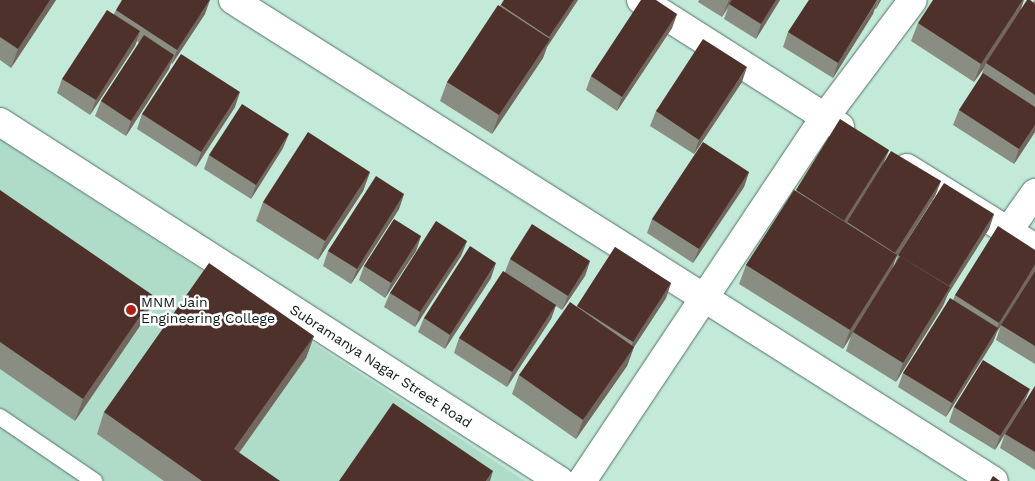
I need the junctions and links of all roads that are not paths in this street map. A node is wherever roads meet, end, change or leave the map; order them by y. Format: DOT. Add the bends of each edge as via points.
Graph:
graph roads {
  1 [pos="233,0"];
  2 [pos="641,0"];
  3 [pos="912,0"];
  4 [pos="825,117"];
  5 [pos="0,122"];
  6 [pos="1035,193"];
  7 [pos="1008,231"];
  8 [pos="1035,248"];
  9 [pos="705,298"];
  10 [pos="0,417"];
  11 [pos="94,481"];
  12 [pos="564,481"];
  13 [pos="994,481"];
  1 -- 9 [label="street"];
  2 -- 4 [label="street"];
  3 -- 4 [label="street"];
  4 -- 7 [label="street"];
  4 -- 9 [label="street"];
  5 -- 12 [label="street, Subramanya Nagar Street Road"];
  6 -- 7 [label="street"];
  7 -- 8 [label="street"];
  9 -- 12 [label="street"];
  9 -- 13 [label="street"];
  10 -- 11 [label="lane"];
}
